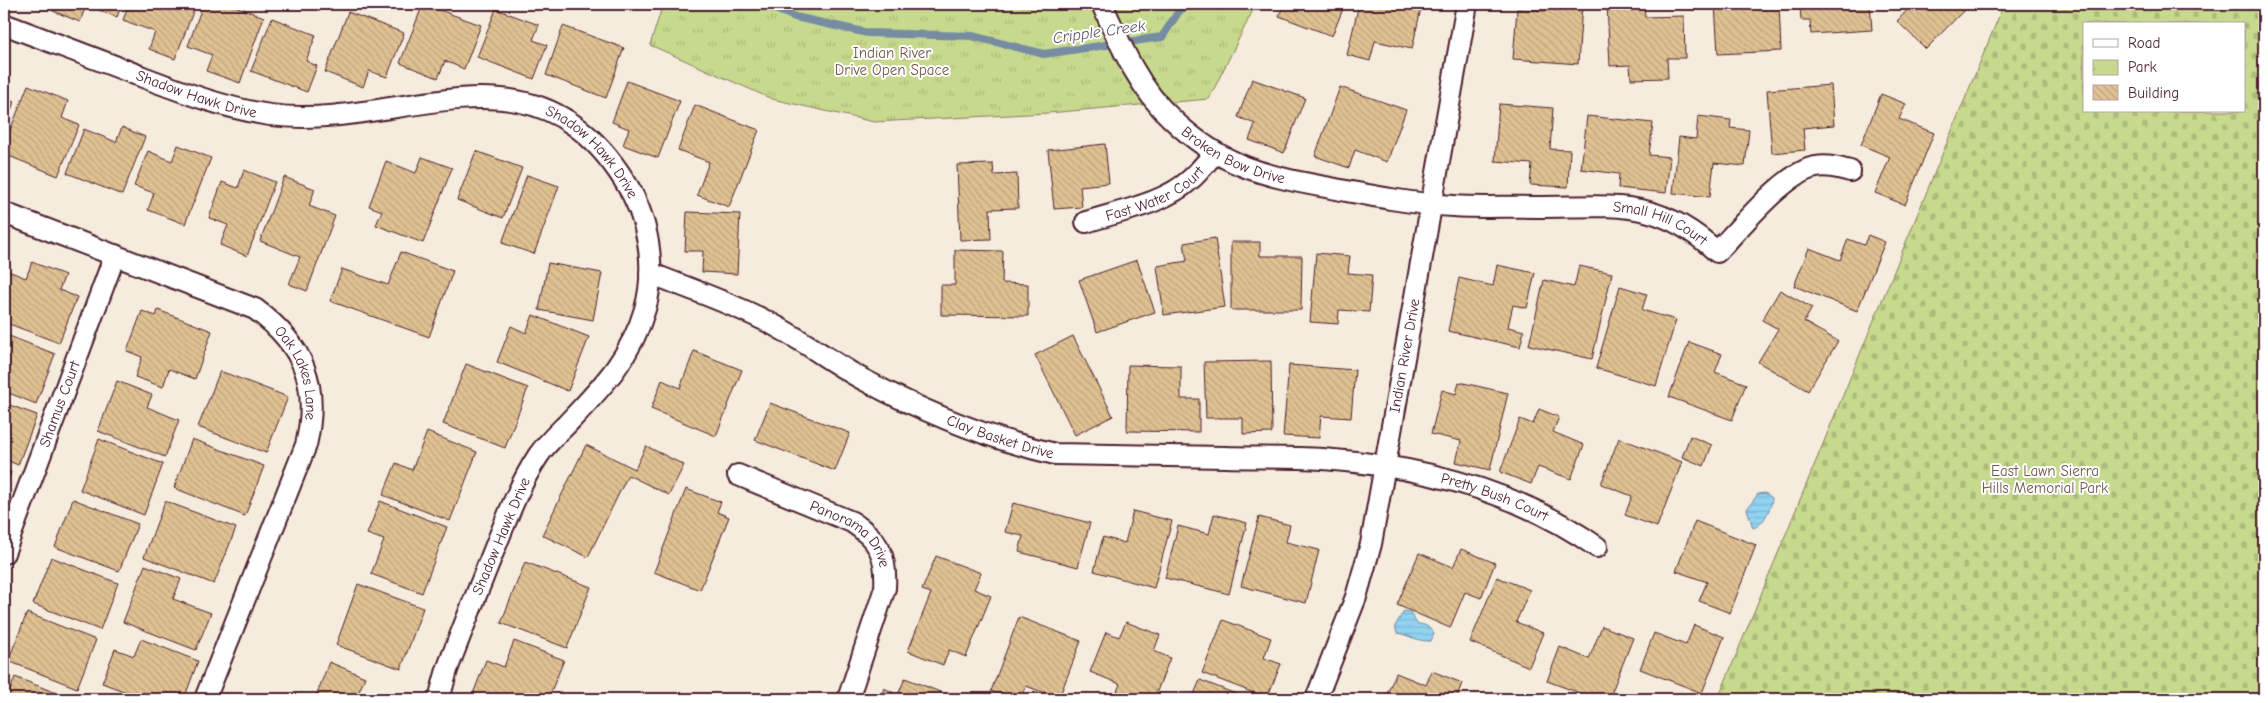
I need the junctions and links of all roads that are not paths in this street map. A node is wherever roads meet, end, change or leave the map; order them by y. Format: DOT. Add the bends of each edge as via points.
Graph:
graph roads {
  1 [pos="1468,4"];
  2 [pos="1104,9"];
  3 [pos="4,24"];
  4 [pos="1215,153"];
  5 [pos="1850,171"];
  6 [pos="1432,204"];
  7 [pos="4,213"];
  8 [pos="1086,222"];
  9 [pos="115,254"];
  10 [pos="650,273"];
  11 [pos="1385,466"];
  12 [pos="738,475"];
  13 [pos="1597,547"];
  14 [pos="4,553"];
  15 [pos="206,699"];
  16 [pos="439,699"];
  17 [pos="848,699"];
  18 [pos="1316,699"];
  1 -- 6 [label="street, Indian River Drive"];
  2 -- 4 [label="street, Broken Bow Drive" via="1146,89 1171,118"];
  3 -- 10 [label="street, Shadow Hawk Drive" via="238,110 274,115 328,116 450,98 487,96 541,108 573,124 613,161 639,207 648,242"];
  4 -- 6 [label="street, Broken Bow Drive" via="1269,176 1386,199"];
  4 -- 8 [label="street, Fast Water Court" via="1191,179 1175,190 1158,199"];
  5 -- 6 [label="street, Small Hill Court" via="1833,166 1815,166 1798,172 1717,252 1697,234 1672,219 1637,208"];
  6 -- 11 [label="street, Indian River Drive"];
  7 -- 9 [label="street, Oak Lakes Lane"];
  9 -- 14 [label="street, Shamus Court"];
  9 -- 15 [label="street, Oak Lakes Lane" via="255,309 275,323 294,346 305,368 311,391 311,421 306,445"];
  10 -- 11 [label="street, Clay Basket Drive" via="761,318 907,402 1016,445 1055,454 1323,459"];
  10 -- 16 [label="street, Shadow Hawk Drive" via="645,308 633,342 614,372 540,453 520,487 446,670"];
  11 -- 13 [label="street, Pretty Bush Court" via="1468,485 1537,510"];
  11 -- 18 [label="street, Indian River Drive" via="1371,544 1356,597"];
  12 -- 17 [label="street, Panorama Drive" via="852,522 869,533 880,549 886,568 885,588"];
}
